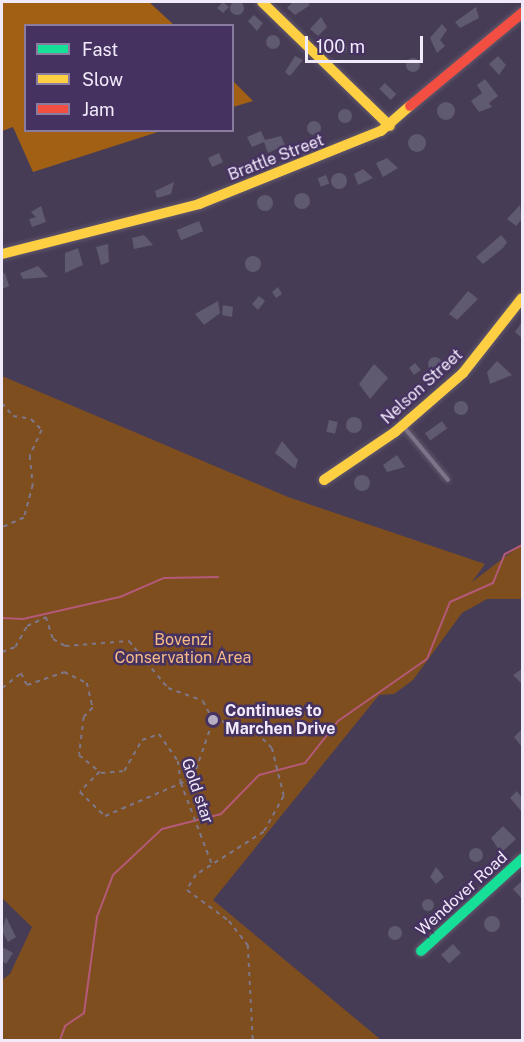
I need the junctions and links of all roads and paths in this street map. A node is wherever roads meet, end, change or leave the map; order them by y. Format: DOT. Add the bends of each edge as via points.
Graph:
graph roads {
  1 [pos="262,2"];
  2 [pos="522,13"];
  3 [pos="390,126"];
  4 [pos="2,254"];
  5 [pos="522,298"];
  6 [pos="2,402"];
  7 [pos="403,426"];
  8 [pos="324,480"];
  9 [pos="448,480"];
  10 [pos="2,528"];
  11 [pos="2,652"];
  12 [pos="2,688"];
  13 [pos="213,720"];
  14 [pos="100,772"];
  15 [pos="181,783"];
  16 [pos="522,859"];
  17 [pos="212,865"];
  18 [pos="421,951"];
  19 [pos="253,1041"];
  1 -- 3 [label="street"];
  2 -- 3 [label="street, Brattle Street"];
  3 -- 4 [label="street, Brattle Street" via="199,204"];
  5 -- 7 [label="street, Nelson Street" via="463,373"];
  6 -- 10 [label="path" via="13,416 31,419 42,430 30,456 33,484 24,518"];
  7 -- 8 [label="street, Nelson Street"];
  7 -- 9 [label="lane"];
  11 -- 13 [label="path" via="15,647 36,618 46,617 53,639 65,646 129,641 168,688 203,701"];
  12 -- 14 [label="path" via="21,673 27,685 64,672 87,683 93,708 84,717 79,755"];
  13 -- 15 [label="path" via="202,765"];
  13 -- 17 [label="path" via="250,726 272,748 284,796 264,831"];
  14 -- 15 [label="path, Gold star" via="124,771 142,740 159,734 178,761"];
  14 -- 15 [label="path" via="80,792 105,816"];
  15 -- 17 [label="path, Gold star"];
  16 -- 18 [label="street, Wendover Road"];
  17 -- 19 [label="path" via="196,875 187,890 229,921 248,945"];
}
